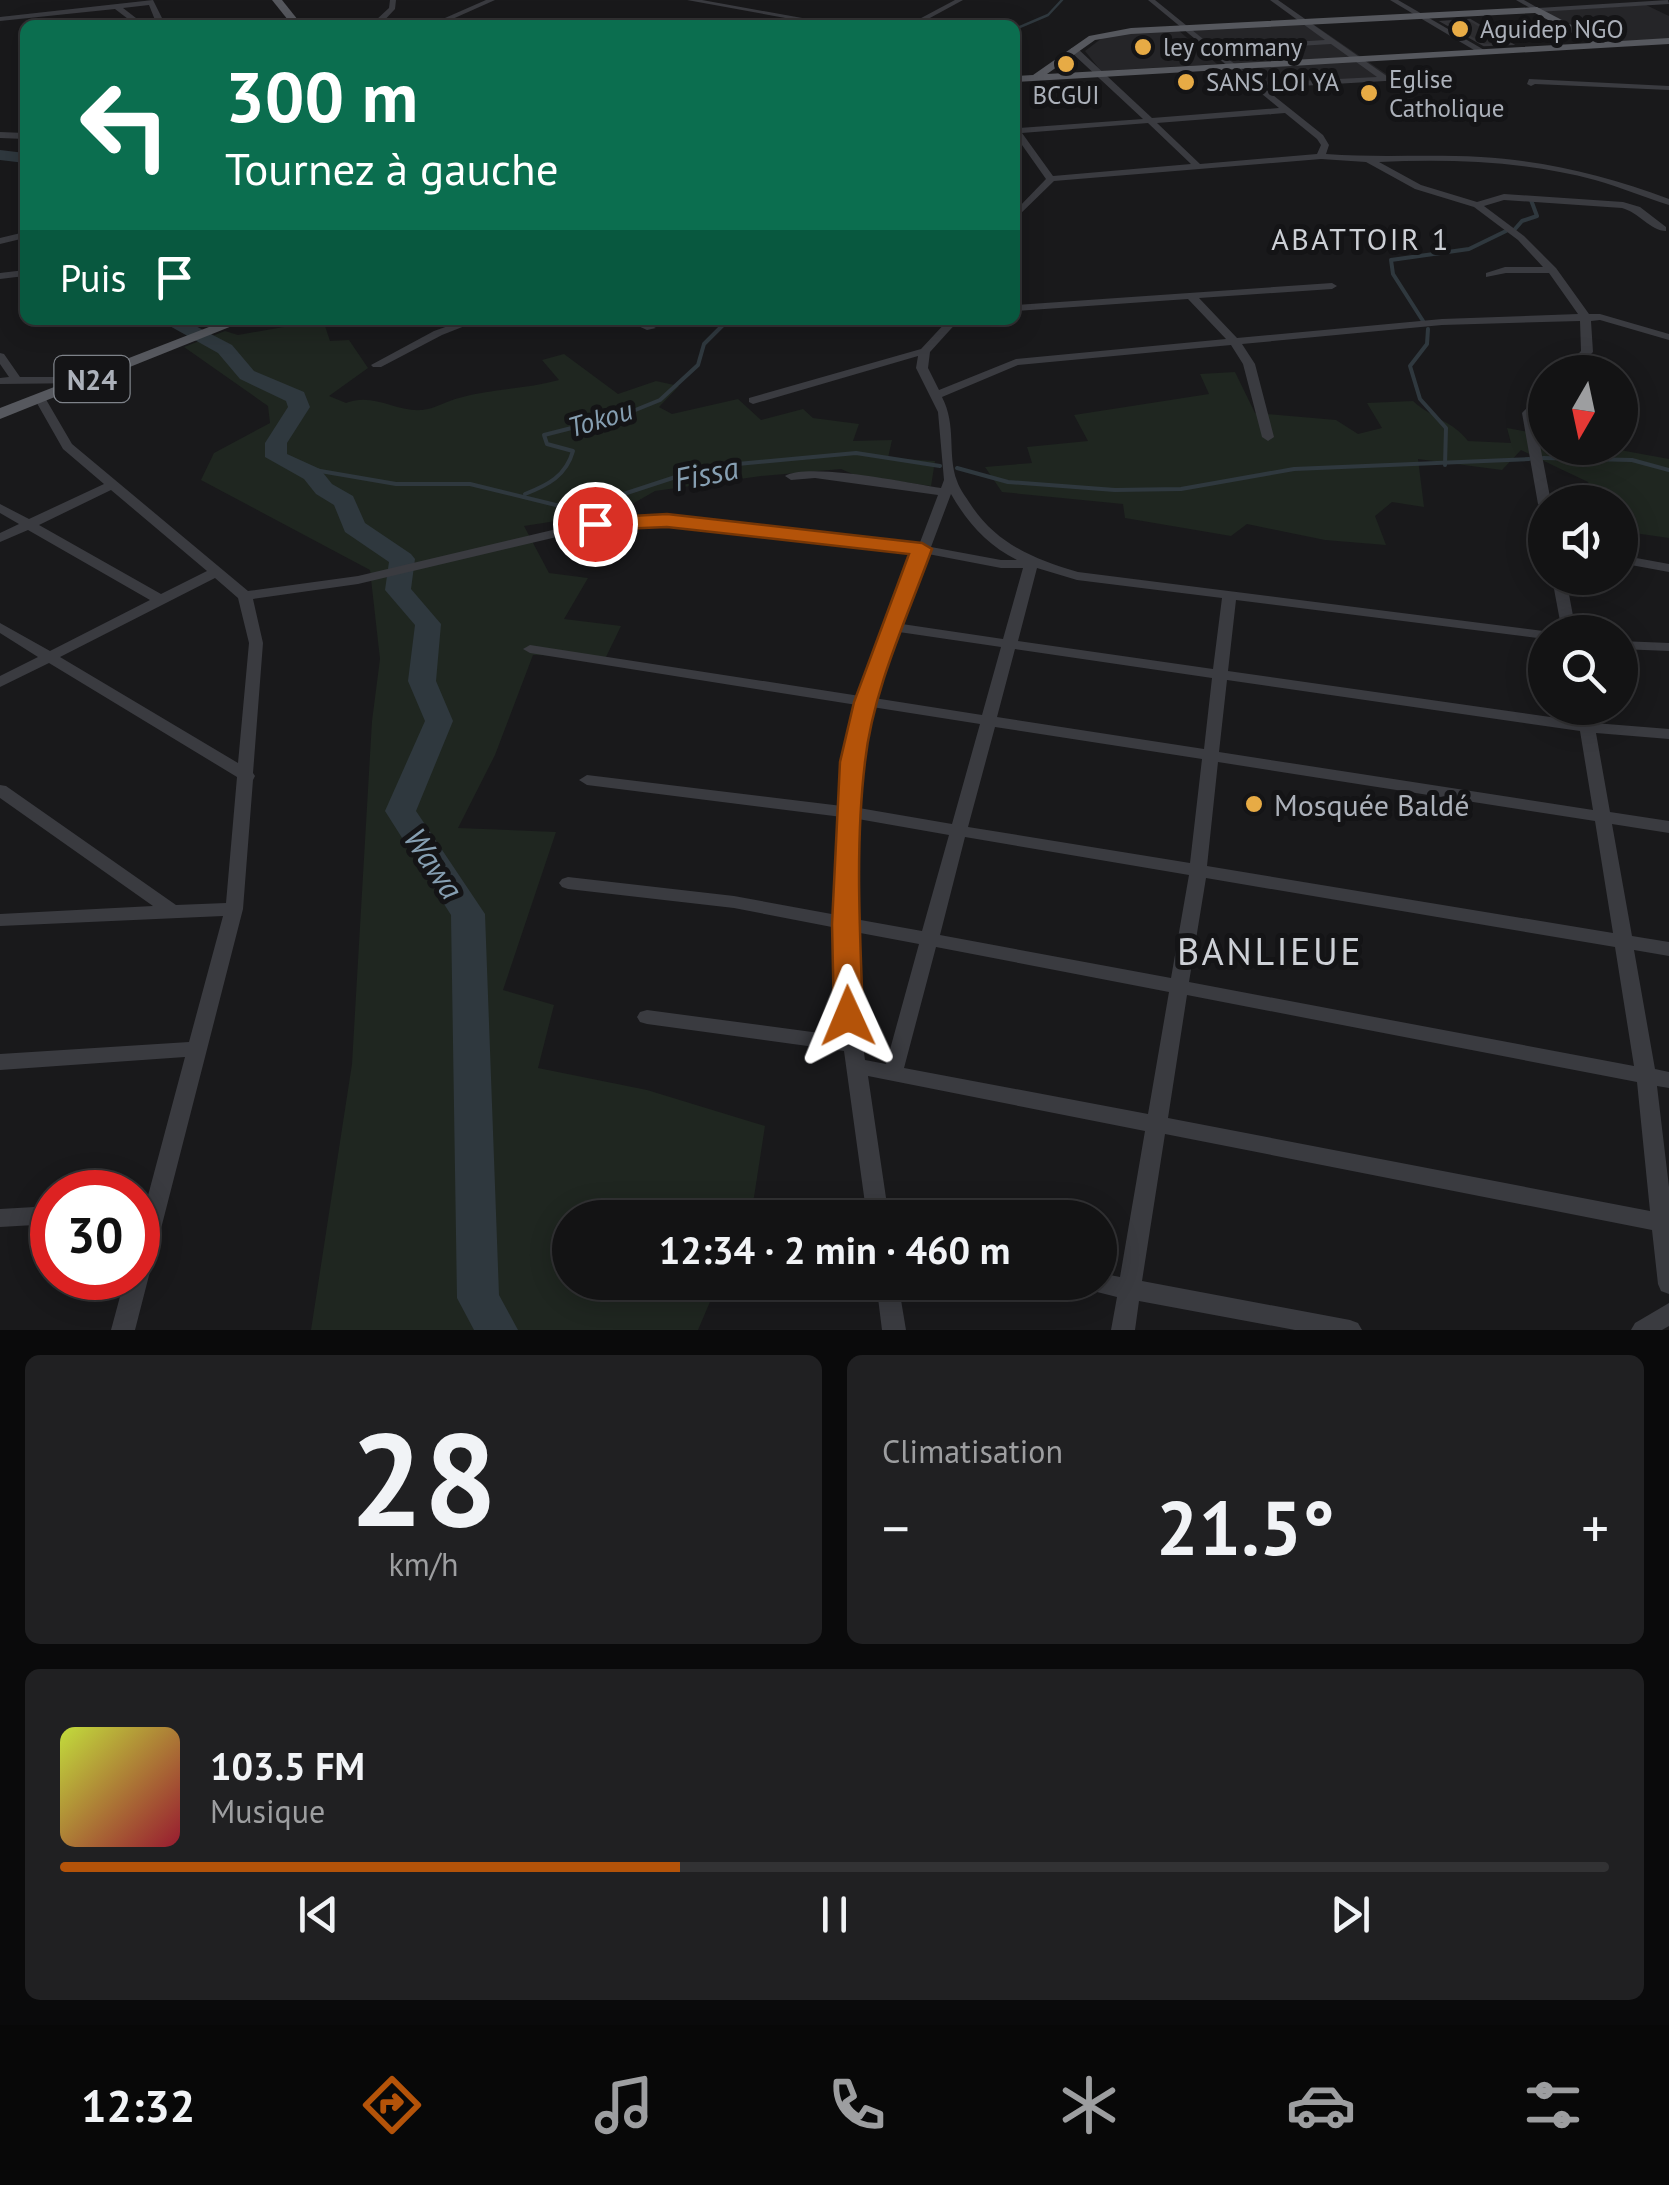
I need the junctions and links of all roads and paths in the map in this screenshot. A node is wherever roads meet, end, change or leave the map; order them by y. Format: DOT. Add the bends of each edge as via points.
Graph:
graph roads {
  1 [pos="277,0"];
  2 [pos="392,0"];
  3 [pos="460,0"];
  4 [pos="492,0"];
  5 [pos="690,0"];
  6 [pos="960,0"];
  7 [pos="1151,0"];
  8 [pos="1273,0"];
  9 [pos="1393,0"];
  10 [pos="1519,0"];
  11 [pos="152,2"];
  12 [pos="1648,2"];
  13 [pos="1669,2"];
  14 [pos="114,4"];
  15 [pos="471,9"];
  16 [pos="1538,10"];
  17 [pos="1669,12"];
  18 [pos="25,16"];
  19 [pos="1418,16"];
  20 [pos="0,19"];
  21 [pos="32,20"];
  22 [pos="135,20"];
  23 [pos="294,20"];
  24 [pos="380,20"];
  25 [pos="445,20"];
  26 [pos="808,20"];
  27 [pos="922,20"];
  28 [pos="1304,22"];
  29 [pos="1186,28"];
  30 [pos="1669,41"];
  31 [pos="1331,42"];
  32 [pos="1603,44"];
  33 [pos="1210,49"];
  34 [pos="1074,50"];
  35 [pos="1482,52"];
  36 [pos="1357,59"];
  37 [pos="1231,66"];
  38 [pos="1100,74"];
  39 [pos="1034,78"];
  40 [pos="1020,79"];
  41 [pos="1531,84"];
  42 [pos="1255,86"];
  43 [pos="1669,88"];
  44 [pos="1286,110"];
  45 [pos="1148,118"];
  46 [pos="1020,130"];
  47 [pos="1020,136"];
  48 [pos="1321,156"];
  49 [pos="1368,160"];
  50 [pos="1196,164"];
  51 [pos="1051,179"];
  52 [pos="1667,200"];
  53 [pos="1477,205"];
  54 [pos="1020,211"];
  55 [pos="1663,229"];
  56 [pos="1552,270"];
  57 [pos="1490,275"];
  58 [pos="1332,286"];
  59 [pos="1190,295"];
  60 [pos="1020,308"];
  61 [pos="1584,316"];
  62 [pos="228,325"];
  63 [pos="461,325"];
  64 [pos="644,325"];
  65 [pos="949,325"];
  66 [pos="652,328"];
  67 [pos="1669,337"];
  68 [pos="1234,342"];
  69 [pos="925,351"];
  70 [pos="1584,355"];
  71 [pos="0,356"];
  72 [pos="378,365"];
  73 [pos="89,380"];
  74 [pos="0,381"];
  75 [pos="17,381"];
  76 [pos="936,395"];
  77 [pos="40,398"];
  78 [pos="753,400"];
  79 [pos="0,414"];
  80 [pos="1268,437"];
  81 [pos="791,476"];
  82 [pos="111,485"];
  83 [pos="948,486"];
  84 [pos="0,508"];
  85 [pos="30,524"];
  86 [pos="0,538"];
  87 [pos="922,549"];
  88 [pos="1638,562"];
  89 [pos="1031,564"];
  90 [pos="1669,568"];
  91 [pos="217,571"];
  92 [pos="1229,595"];
  93 [pos="244,596"];
  94 [pos="162,600"];
  95 [pos="892,627"];
  96 [pos="0,628"];
  97 [pos="1528,634"];
  98 [pos="1009,644"];
  99 [pos="1638,646"];
  100 [pos="1669,647"];
  101 [pos="530,649"];
  102 [pos="49,657"];
  103 [pos="1222,674"];
  104 [pos="0,682"];
  105 [pos="865,702"];
  106 [pos="1528,710"];
  107 [pos="989,721"];
  108 [pos="1587,725"];
  109 [pos="1625,725"];
  110 [pos="1669,734"];
  111 [pos="1213,756"];
  112 [pos="248,776"];
  113 [pos="587,780"];
  114 [pos="0,790"];
  115 [pos="853,813"];
  116 [pos="1604,818"];
  117 [pos="1669,827"];
  118 [pos="959,831"];
  119 [pos="1198,871"];
  120 [pos="568,884"];
  121 [pos="234,909"];
  122 [pos="173,912"];
  123 [pos="0,920"];
  124 [pos="846,924"];
  125 [pos="929,939"];
  126 [pos="1622,942"];
  127 [pos="1669,949"];
  128 [pos="1180,987"];
  129 [pos="647,1017"];
  130 [pos="197,1048"];
  131 [pos="854,1056"];
  132 [pos="0,1062"];
  133 [pos="893,1073"];
  134 [pos="1646,1075"];
  135 [pos="1669,1080"];
  136 [pos="1157,1124"];
  137 [pos="158,1170"];
  138 [pos="875,1200"];
  139 [pos="30,1216"];
  140 [pos="0,1218"];
  141 [pos="1666,1236"];
  142 [pos="1669,1284"];
  143 [pos="1117,1287"];
  144 [pos="1131,1290"];
  145 [pos="130,1300"];
  146 [pos="890,1300"];
  147 [pos="1669,1313"];
  148 [pos="122,1330"];
  149 [pos="894,1330"];
  150 [pos="1123,1330"];
  151 [pos="1350,1330"];
  152 [pos="1643,1330"];
  1 -- 23 [label="main road"];
  2 -- 24 [label="street"];
  3 -- 15 [label="street"];
  4 -- 15 [label="street"];
  5 -- 26 [label="street"];
  6 -- 27 [label="street"];
  7 -- 29 [label="street"];
  8 -- 28 [label="street"];
  9 -- 19 [label="street"];
  10 -- 16 [label="street"];
  11 -- 14 [label="street"];
  12 -- 13 [label="street"];
  12 -- 16 [label="street"];
  12 -- 17 [label="street"];
  14 -- 18 [label="street"];
  14 -- 22 [label="street"];
  15 -- 25 [label="street"];
  16 -- 19 [label="main road"];
  16 -- 32 [label="main road"];
  18 -- 20 [label="street"];
  18 -- 21 [label="street"];
  19 -- 28 [label="main road"];
  19 -- 35 [label="street"];
  28 -- 29 [label="main road"];
  28 -- 31 [label="street"];
  29 -- 33 [label="street"];
  29 -- 34 [label="main road" via="1106,34"];
  30 -- 32 [label="main road"];
  31 -- 33 [label="street"];
  31 -- 36 [label="street"];
  32 -- 35 [label="main road"];
  33 -- 37 [label="street"];
  34 -- 38 [label="street"];
  34 -- 39 [label="main road"];
  35 -- 36 [label="main road"];
  36 -- 37 [label="main road"];
  36 -- 42 [label="street" via="1386,79"];
  37 -- 38 [label="main road"];
  37 -- 42 [label="street"];
  38 -- 39 [label="main road"];
  38 -- 45 [label="street"];
  39 -- 40 [label="main road"];
  41 -- 43 [label="street"];
  42 -- 44 [label="street"];
  44 -- 45 [label="street"];
  44 -- 48 [label="street" via="1320,136"];
  45 -- 46 [label="street"];
  45 -- 50 [label="street"];
  47 -- 51 [label="street"];
  48 -- 49 [label="street"];
  48 -- 50 [label="street"];
  49 -- 52 [label="street" via="1471,156 1530,162"];
  49 -- 53 [label="street" via="1418,187"];
  50 -- 51 [label="street"];
  51 -- 54 [label="street"];
  53 -- 55 [label="street" via="1504,197 1624,205"];
  53 -- 56 [label="street"];
  56 -- 57 [label="street"];
  56 -- 61 [label="street"];
  58 -- 59 [label="street"];
  59 -- 60 [label="street"];
  59 -- 68 [label="street"];
  61 -- 67 [label="street"];
  61 -- 68 [label="street"];
  61 -- 70 [label="street"];
  62 -- 73 [label="main road, N24"];
  63 -- 72 [label="street"];
  64 -- 66 [label="street"];
  65 -- 69 [label="street"];
  68 -- 76 [label="street" via="1016,362"];
  68 -- 80 [label="street" via="1249,364"];
  69 -- 76 [label="street" via="923,376"];
  69 -- 78 [label="street"];
  71 -- 75 [label="street"];
  73 -- 75 [label="street"];
  73 -- 77 [label="main road, N24"];
  74 -- 75 [label="street"];
  76 -- 83 [label="street" via="948,434"];
  77 -- 79 [label="main road, N24"];
  77 -- 82 [label="street" via="67,446"];
  81 -- 83 [label="street"];
  82 -- 85 [label="street"];
  82 -- 91 [label="street"];
  83 -- 87 [label="street"];
  83 -- 89 [label="street" via="970,519"];
  84 -- 85 [label="street"];
  85 -- 86 [label="street"];
  85 -- 94 [label="street"];
  87 -- 89 [label="street"];
  87 -- 93 [label="street" via="645,520 595,524 382,574"];
  87 -- 95 [label="street"];
  88 -- 90 [label="street"];
  89 -- 92 [label="street"];
  89 -- 98 [label="street"];
  91 -- 93 [label="street"];
  91 -- 94 [label="street"];
  92 -- 97 [label="street"];
  92 -- 103 [label="street"];
  93 -- 112 [label="street" via="256,644"];
  94 -- 102 [label="street"];
  95 -- 98 [label="street"];
  95 -- 105 [label="street"];
  96 -- 102 [label="street"];
  98 -- 103 [label="street"];
  98 -- 107 [label="street"];
  99 -- 100 [label="street"];
  101 -- 105 [label="street"];
  102 -- 104 [label="street"];
  102 -- 112 [label="street"];
  103 -- 106 [label="street"];
  103 -- 111 [label="street"];
  105 -- 107 [label="street"];
  105 -- 115 [label="street" via="852,762"];
  107 -- 111 [label="street"];
  107 -- 118 [label="street"];
  108 -- 116 [label="street"];
  109 -- 110 [label="street"];
  111 -- 116 [label="street"];
  111 -- 119 [label="street"];
  112 -- 121 [label="street"];
  113 -- 115 [label="street"];
  114 -- 122 [label="street"];
  115 -- 118 [label="street"];
  115 -- 124 [label="street"];
  116 -- 117 [label="street"];
  116 -- 126 [label="street"];
  118 -- 119 [label="street"];
  118 -- 125 [label="street"];
  119 -- 126 [label="street"];
  119 -- 128 [label="street"];
  120 -- 124 [label="street" via="734,902"];
  121 -- 122 [label="street"];
  121 -- 130 [label="street"];
  122 -- 123 [label="street"];
  124 -- 125 [label="street"];
  124 -- 131 [label="street"];
  125 -- 128 [label="street"];
  125 -- 133 [label="street"];
  126 -- 127 [label="street"];
  126 -- 134 [label="street"];
  128 -- 134 [label="street"];
  128 -- 136 [label="street"];
  129 -- 131 [label="street"];
  130 -- 132 [label="street"];
  130 -- 137 [label="street"];
  131 -- 133 [label="street"];
  131 -- 138 [label="street"];
  133 -- 136 [label="street"];
  134 -- 135 [label="street"];
  134 -- 141 [label="street"];
  136 -- 141 [label="street"];
  136 -- 144 [label="street"];
  139 -- 140 [label="street"];
  141 -- 142 [label="street"];
  143 -- 144 [label="street"];
  144 -- 150 [label="street"];
  144 -- 151 [label="street"];
  145 -- 148 [label="street"];
  146 -- 149 [label="street"];
  147 -- 152 [label="street"];
}
